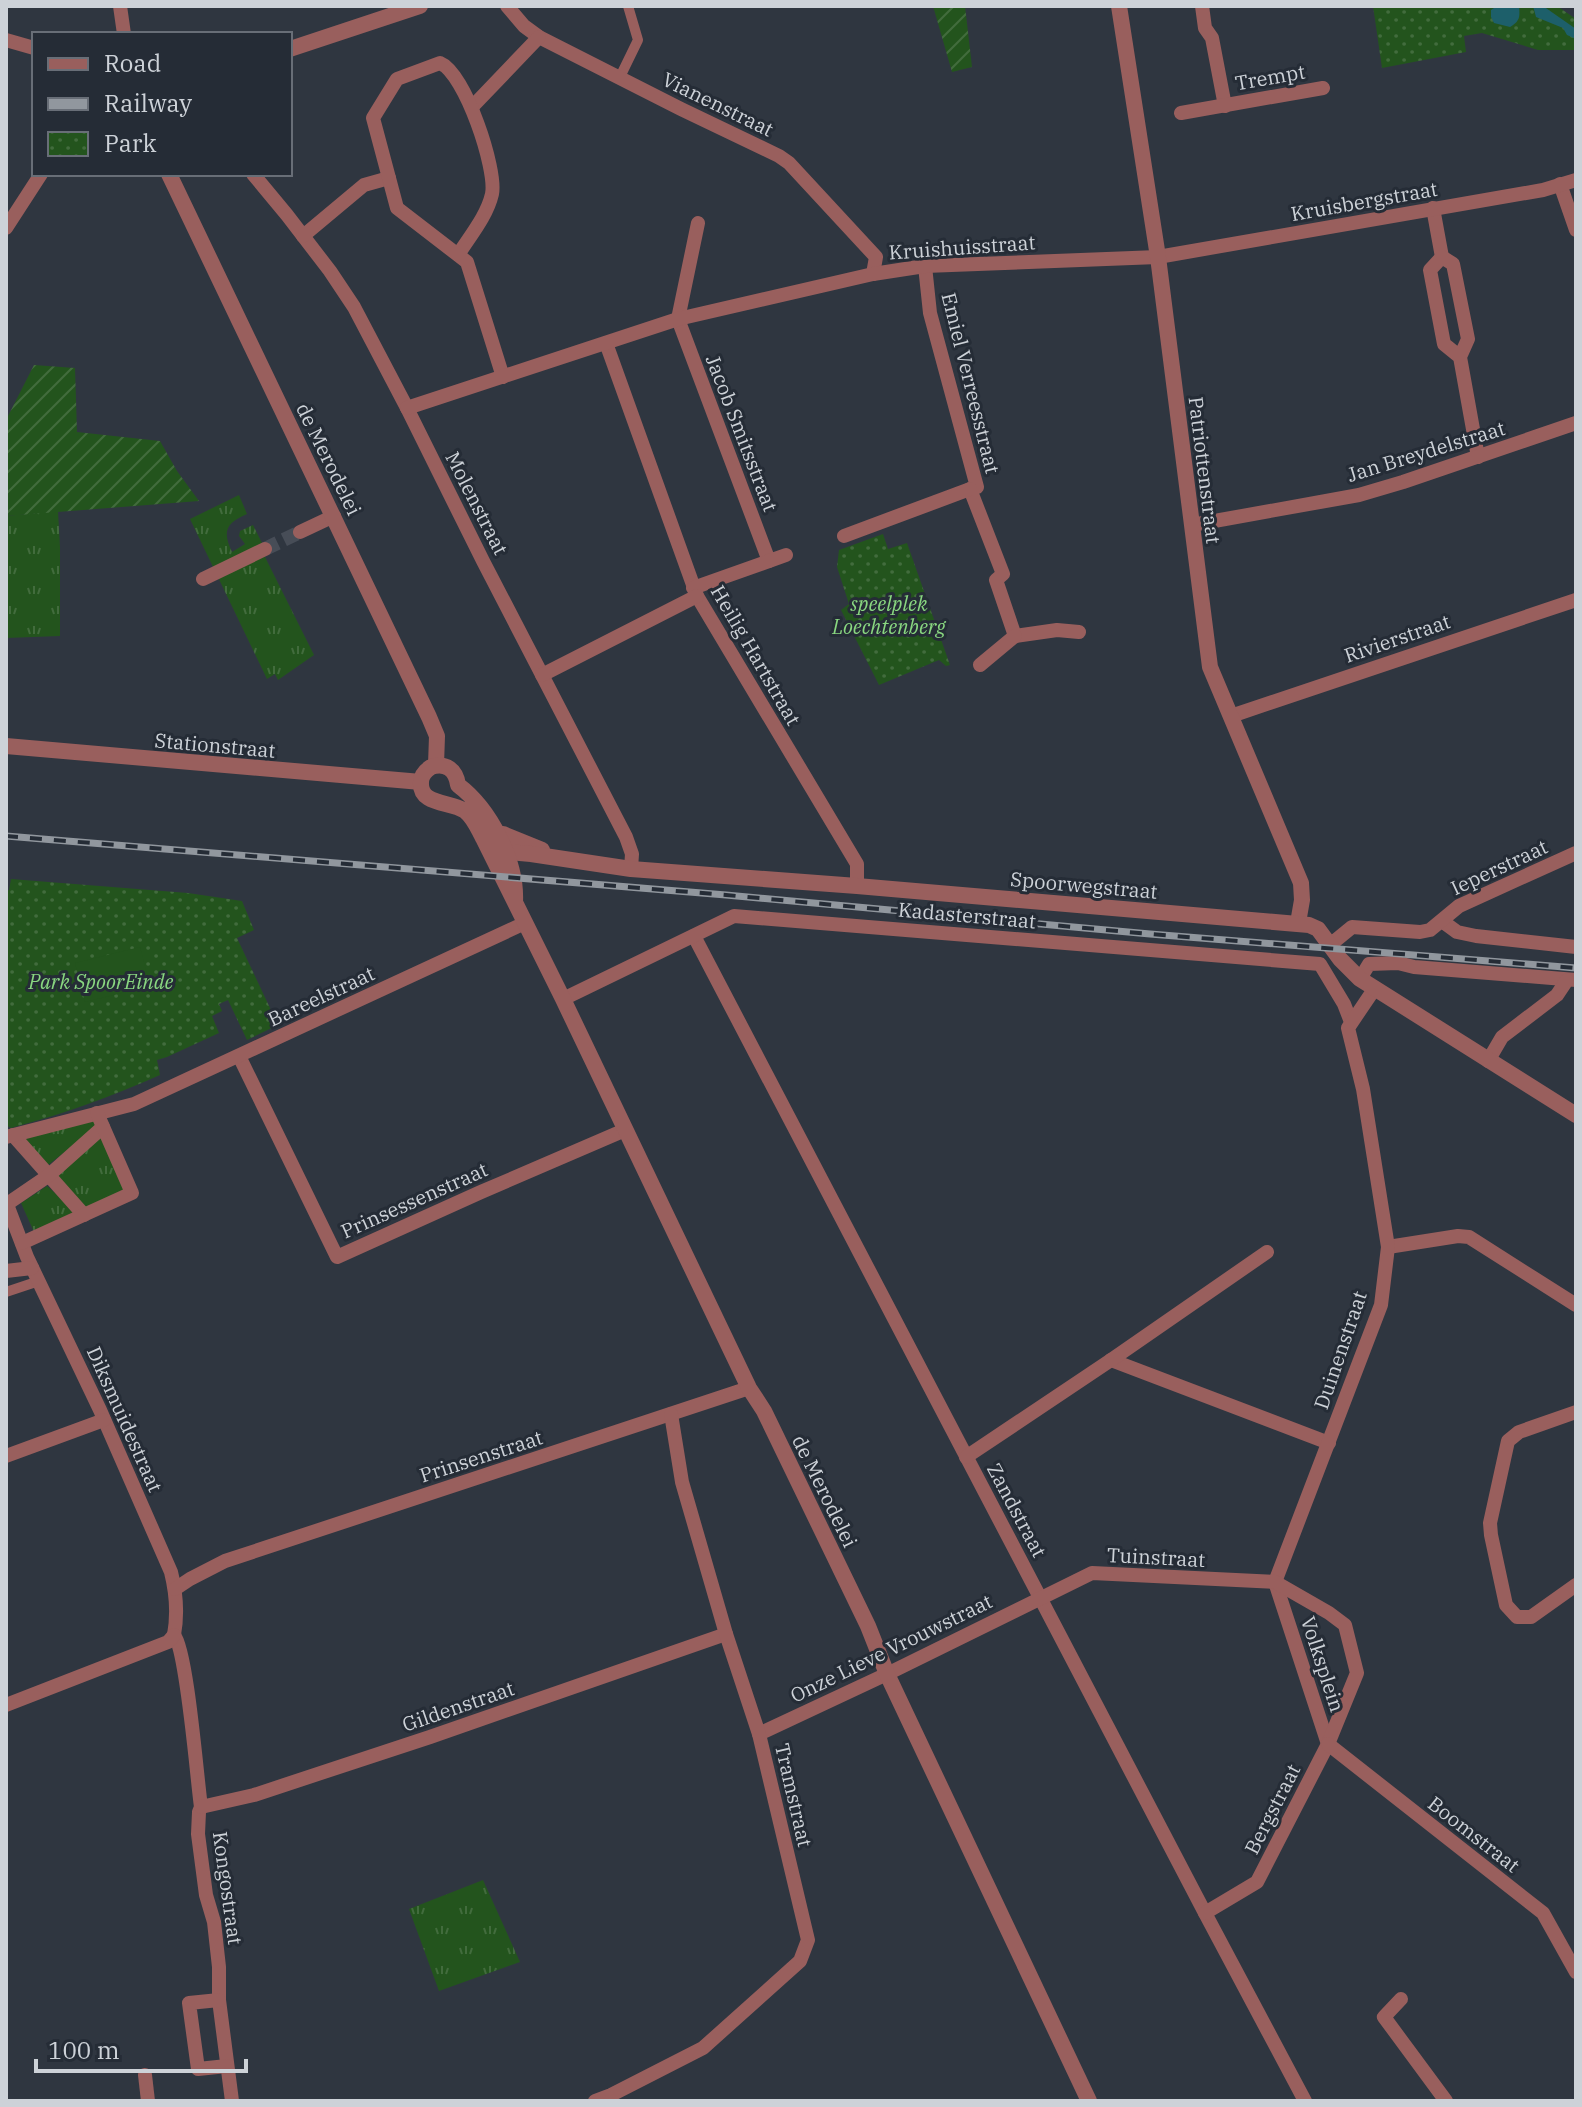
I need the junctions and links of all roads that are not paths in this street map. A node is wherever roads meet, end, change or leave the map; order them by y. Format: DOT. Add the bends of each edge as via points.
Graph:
graph roads {
  1 [pos="120,6"];
  2 [pos="420,6"];
  3 [pos="507,6"];
  4 [pos="628,6"];
  5 [pos="1119,6"];
  6 [pos="1202,6"];
  7 [pos="124,32"];
  8 [pos="539,37"];
  9 [pos="6,40"];
  10 [pos="32,47"];
  11 [pos="292,48"];
  12 [pos="620,77"];
  13 [pos="1323,88"];
  14 [pos="1225,106"];
  15 [pos="472,107"];
  16 [pos="1181,113"];
  17 [pos="40,176"];
  18 [pos="170,176"];
  19 [pos="255,176"];
  20 [pos="389,178"];
  21 [pos="1576,180"];
  22 [pos="1560,184"];
  23 [pos="1433,208"];
  24 [pos="8,220"];
  25 [pos="698,223"];
  26 [pos="1576,230"];
  27 [pos="303,236"];
  28 [pos="458,255"];
  29 [pos="1158,257"];
  30 [pos="1442,257"];
  31 [pos="925,266"];
  32 [pos="873,274"];
  33 [pos="678,319"];
  34 [pos="606,343"];
  35 [pos="1460,357"];
  36 [pos="503,377"];
  37 [pos="407,408"];
  38 [pos="1576,423"];
  39 [pos="1478,457"];
  40 [pos="970,489"];
  41 [pos="334,516"];
  42 [pos="1192,525"];
  43 [pos="300,532"];
  44 [pos="844,536"];
  45 [pos="265,549"];
  46 [pos="786,555"];
  47 [pos="769,561"];
  48 [pos="203,579"];
  49 [pos="695,592"];
  50 [pos="1576,600"];
  51 [pos="1079,632"];
  52 [pos="1015,636"];
  53 [pos="980,665"];
  54 [pos="542,675"];
  55 [pos="1231,716"];
  56 [pos="6,746"];
  57 [pos="436,765"];
  58 [pos="421,782"];
  59 [pos="458,785"];
  60 [pos="439,802"];
  61 [pos="497,845"];
  62 [pos="1576,853"];
  63 [pos="631,869"];
  64 [pos="857,886"];
  65 [pos="1442,921"];
  66 [pos="525,923"];
  67 [pos="1298,923"];
  68 [pos="694,936"];
  69 [pos="1330,945"];
  70 [pos="1576,947"];
  71 [pos="1572,980"];
  72 [pos="1368,983"];
  73 [pos="563,999"];
  74 [pos="1351,1022"];
  75 [pos="239,1056"];
  76 [pos="1488,1061"];
  77 [pos="1576,1115"];
  78 [pos="100,1120"];
  79 [pos="625,1130"];
  80 [pos="9,1136"];
  81 [pos="48,1176"];
  82 [pos="6,1203"];
  83 [pos="84,1215"];
  84 [pos="22,1243"];
  85 [pos="1388,1247"];
  86 [pos="1267,1252"];
  87 [pos="6,1271"];
  88 [pos="36,1274"];
  89 [pos="6,1292"];
  90 [pos="1576,1305"];
  91 [pos="1111,1360"];
  92 [pos="749,1388"];
  93 [pos="1576,1412"];
  94 [pos="671,1414"];
  95 [pos="104,1420"];
  96 [pos="1329,1443"];
  97 [pos="6,1456"];
  98 [pos="966,1457"];
  99 [pos="1275,1582"];
  100 [pos="1576,1585"];
  101 [pos="175,1589"];
  102 [pos="1041,1598"];
  103 [pos="726,1634"];
  104 [pos="174,1635"];
  105 [pos="887,1674"];
  106 [pos="6,1705"];
  107 [pos="759,1734"];
  108 [pos="1328,1744"];
  109 [pos="201,1807"];
  110 [pos="1205,1913"];
  111 [pos="1576,1972"];
  112 [pos="1401,1999"];
  113 [pos="219,2000"];
  114 [pos="227,2066"];
  115 [pos="145,2075"];
  116 [pos="613,2098"];
  117 [pos="148,2101"];
  118 [pos="232,2101"];
  119 [pos="595,2101"];
  120 [pos="1089,2101"];
  121 [pos="1305,2101"];
  122 [pos="1446,2101"];
  1 -- 7 [label="street"];
  2 -- 11 [label="street"];
  3 -- 8 [label="street, Vianenstraat"];
  4 -- 12 [label="street" via="638,40"];
  5 -- 29 [label="street, Patriottenstraat"];
  6 -- 14 [label="street, Trempt"];
  8 -- 12 [label="street, Vianenstraat"];
  8 -- 15 [label="street"];
  9 -- 10 [label="street"];
  12 -- 32 [label="street, Vianenstraat" via="789,163 876,257"];
  13 -- 14 [label="street, Trempt"];
  14 -- 16 [label="street, Trempt"];
  15 -- 20 [label="street" via="448,67 440,63 397,79 373,118"];
  15 -- 28 [label="street" via="493,191"];
  17 -- 24 [label="street"];
  18 -- 41 [label="street, de Merodelei"];
  19 -- 27 [label="street, Molenstraat"];
  20 -- 27 [label="street" via="364,185"];
  20 -- 28 [label="street" via="397,208"];
  21 -- 22 [label="street, Kruisbergstraat"];
  22 -- 23 [label="street, Kruisbergstraat"];
  22 -- 26 [label="street"];
  23 -- 29 [label="street, Kruisbergstraat"];
  23 -- 30 [label="street"];
  25 -- 33 [label="street"];
  27 -- 37 [label="street, Molenstraat" via="354,307"];
  28 -- 36 [label="street" via="467,262"];
  29 -- 31 [label="street, Kruishuisstraat"];
  29 -- 42 [label="street, Patriottenstraat"];
  30 -- 35 [label="street" via="1453,264 1468,339"];
  30 -- 35 [label="street" via="1430,270 1444,344"];
  31 -- 32 [label="street, Kruishuisstraat"];
  31 -- 40 [label="street, Emiel Verreesstraat" via="930,313 977,487"];
  32 -- 33 [label="street, Kruishuisstraat"];
  33 -- 34 [label="street, Kruishuisstraat"];
  33 -- 47 [label="street, Jacob Smitsstraat"];
  34 -- 36 [label="street, Kruishuisstraat"];
  34 -- 49 [label="street, Heilig Hartstraat"];
  35 -- 39 [label="street"];
  36 -- 37 [label="street, Kruishuisstraat"];
  37 -- 54 [label="street, Molenstraat"];
  38 -- 39 [label="street, Jan Breydelstraat"];
  39 -- 42 [label="street, Jan Breydelstraat" via="1359,495"];
  40 -- 44 [label="street"];
  40 -- 52 [label="street, Emiel Verreesstraat" via="1003,574 996,580"];
  41 -- 43 [label="street"];
  41 -- 57 [label="street, de Merodelei" via="435,729"];
  42 -- 55 [label="street, Patriottenstraat" via="1210,667"];
  45 -- 48 [label="street"];
  46 -- 47 [label="street"];
  47 -- 49 [label="street"];
  49 -- 54 [label="street"];
  49 -- 64 [label="street, Heilig Hartstraat" via="857,864"];
  50 -- 55 [label="street, Rivierstraat"];
  51 -- 52 [label="street"];
  52 -- 53 [label="street"];
  54 -- 63 [label="street, Molenstraat" via="626,837"];
  55 -- 67 [label="street, Patriottenstraat" via="1301,883"];
  56 -- 58 [label="street, Stationstraat"];
  57 -- 58 [label="street"];
  57 -- 59 [label="street, de Merodelei" via="452,770"];
  58 -- 60 [label="street, de Merodelei" via="425,795"];
  59 -- 60 [label="street" via="452,796"];
  59 -- 61 [label="street, de Merodelei" via="475,798"];
  60 -- 61 [label="street, de Merodelei" via="469,814"];
  61 -- 63 [label="street, Spoorwegstraat"];
  61 -- 66 [label="street, de Merodelei"];
  62 -- 65 [label="street, Ieperstraat" via="1459,906"];
  63 -- 64 [label="street, Spoorwegstraat"];
  64 -- 67 [label="street, Spoorwegstraat"];
  65 -- 69 [label="street" via="1420,932 1352,927"];
  65 -- 70 [label="street" via="1457,932 1476,936"];
  66 -- 73 [label="street, de Merodelei"];
  66 -- 75 [label="street, Bareelstraat"];
  67 -- 69 [label="street, Spoorwegstraat" via="1318,929"];
  68 -- 73 [label="street, Kadasterstraat"];
  68 -- 74 [label="street, Kadasterstraat" via="734,916 1320,964"];
  68 -- 98 [label="street, Zandstraat"];
  69 -- 72 [label="street, Spoorwegstraat"];
  71 -- 72 [label="street" via="1398,963 1369,964"];
  71 -- 76 [label="street" via="1502,1037"];
  72 -- 74 [label="street"];
  72 -- 76 [label="street, Spoorwegstraat"];
  73 -- 79 [label="street, de Merodelei"];
  74 -- 85 [label="street, Duinenstraat"];
  75 -- 78 [label="street, Bareelstraat"];
  75 -- 79 [label="street, Prinsessenstraat" via="337,1257"];
  76 -- 77 [label="street, Spoorwegstraat"];
  78 -- 80 [label="street, Bareelstraat"];
  78 -- 81 [label="street"];
  78 -- 83 [label="street" via="132,1193"];
  79 -- 92 [label="street, de Merodelei"];
  80 -- 81 [label="street"];
  81 -- 82 [label="street"];
  81 -- 83 [label="street"];
  82 -- 84 [label="street, Diksmuidestraat"];
  83 -- 84 [label="street"];
  84 -- 88 [label="street, Diksmuidestraat"];
  85 -- 90 [label="street" via="1469,1237"];
  85 -- 96 [label="street, Duinenstraat" via="1381,1305"];
  86 -- 91 [label="street"];
  87 -- 88 [label="street"];
  88 -- 89 [label="street"];
  88 -- 95 [label="street, Diksmuidestraat"];
  91 -- 96 [label="street"];
  91 -- 98 [label="street"];
  92 -- 94 [label="street, Prinsenstraat"];
  92 -- 105 [label="street, de Merodelei"];
  93 -- 100 [label="street" via="1508,1441 1490,1523 1506,1605 1517,1617 1531,1617"];
  94 -- 101 [label="street, Prinsenstraat" via="225,1561"];
  94 -- 103 [label="street, Tramstraat" via="682,1482"];
  95 -- 97 [label="street"];
  95 -- 101 [label="street, Diksmuidestraat"];
  96 -- 99 [label="street, Duinenstraat"];
  98 -- 102 [label="street, Zandstraat"];
  99 -- 102 [label="street, Tuinstraat" via="1092,1573"];
  99 -- 108 [label="street, Volksplein"];
  99 -- 108 [label="street, Volksplein" via="1345,1625 1357,1673"];
  101 -- 104 [label="street, Diksmuidestraat"];
  102 -- 105 [label="street, Onze Lieve Vrouwstraat"];
  102 -- 110 [label="street, Zandstraat"];
  103 -- 107 [label="street, Tramstraat"];
  103 -- 109 [label="street, Gildenstraat" via="386,1752"];
  104 -- 106 [label="street" via="168,1642"];
  104 -- 109 [label="street, Kongostraat" via="180,1641"];
  105 -- 107 [label="street, Onze Lieve Vrouwstraat"];
  105 -- 120 [label="street, de Merodelei"];
  107 -- 116 [label="street, Tramstraat" via="807,1931 805,1951 703,2048"];
  108 -- 110 [label="street, Bergstraat" via="1257,1882"];
  108 -- 111 [label="street, Boomstraat" via="1543,1913"];
  109 -- 113 [label="street, Kongostraat" via="198,1834 214,1922"];
  110 -- 121 [label="street, Zandstraat"];
  112 -- 122 [label="street" via="1384,2017"];
  113 -- 114 [label="street, Kongostraat"];
  113 -- 114 [label="street" via="189,2003 198,2069"];
  114 -- 118 [label="street, Kongostraat"];
  115 -- 117 [label="street"];
  116 -- 119 [label="street, Tramstraat"];
}
